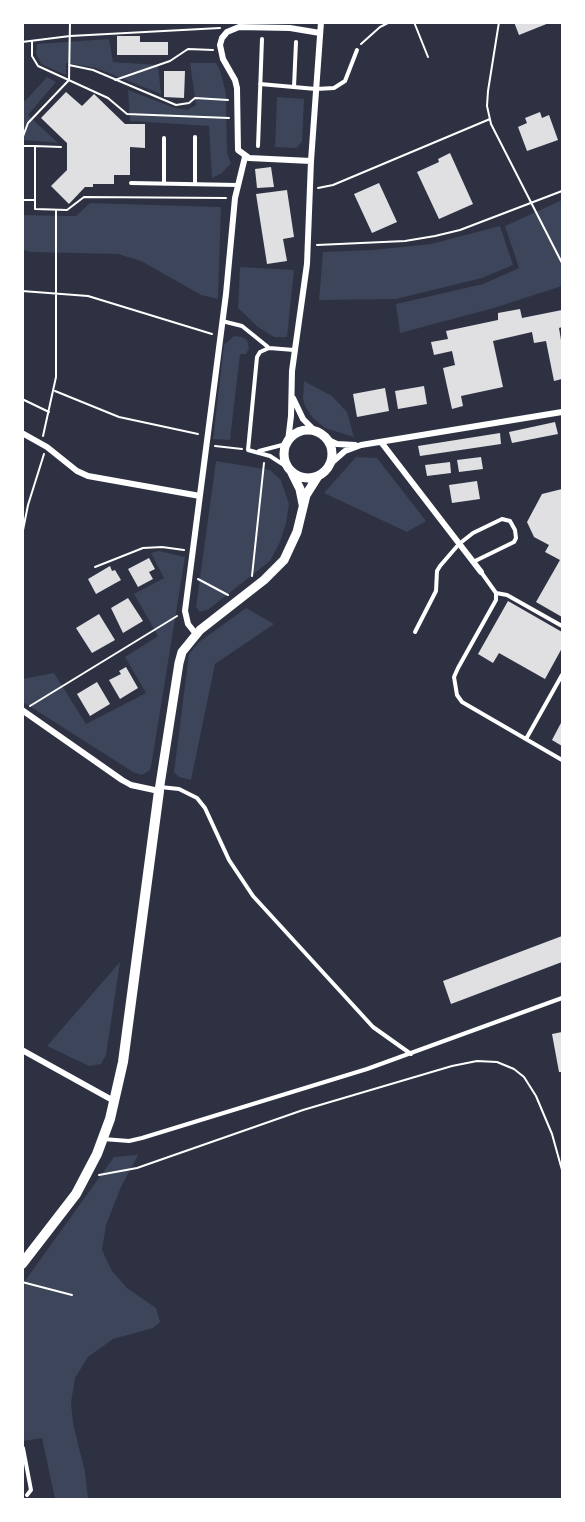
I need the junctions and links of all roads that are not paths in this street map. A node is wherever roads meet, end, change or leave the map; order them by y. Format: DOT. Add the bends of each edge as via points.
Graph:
graph roads {
  1 [pos="321,22"];
  2 [pos="320,33"];
  3 [pos="262,39"];
  4 [pos="296,42"];
  5 [pos="357,50"];
  6 [pos="260,84"];
  7 [pos="294,87"];
  8 [pos="316,89"];
  9 [pos="195,137"];
  10 [pos="164,138"];
  11 [pos="258,146"];
  12 [pos="245,157"];
  13 [pos="311,161"];
  14 [pos="131,183"];
  15 [pos="164,184"];
  16 [pos="195,184"];
  17 [pos="237,185"];
  18 [pos="222,321"];
  19 [pos="269,348"];
  20 [pos="294,350"];
  21 [pos="291,392"];
  22 [pos="562,412"];
  23 [pos="316,432"];
  24 [pos="22,433"];
  25 [pos="326,439"];
  26 [pos="381,442"];
  27 [pos="287,443"];
  28 [pos="361,445"];
  29 [pos="259,452"];
  30 [pos="329,465"];
  31 [pos="289,468"];
  32 [pos="318,476"];
  33 [pos="200,496"];
  34 [pos="303,504"];
  35 [pos="459,544"];
  36 [pos="473,562"];
  37 [pos="481,572"];
  38 [pos="496,592"];
  39 [pos="562,626"];
  40 [pos="415,632"];
  41 [pos="196,634"];
  42 [pos="562,675"];
  43 [pos="23,710"];
  44 [pos="526,739"];
  45 [pos="562,760"];
  46 [pos="159,789"];
  47 [pos="562,998"];
  48 [pos="22,1050"];
  49 [pos="412,1054"];
  50 [pos="115,1101"];
  51 [pos="103,1139"];
  52 [pos="22,1264"];
  53 [pos="23,1448"];
  54 [pos="26,1497"];
  1 -- 2 [label="street"];
  2 -- 8 [label="street"];
  2 -- 12 [label="street" via="290,28 232,28 222,38 223,59 235,80 236,144"];
  3 -- 6 [label="lane"];
  4 -- 7 [label="lane"];
  5 -- 8 [label="lane" via="345,81 334,88"];
  6 -- 7 [label="lane"];
  6 -- 11 [label="lane"];
  7 -- 8 [label="lane"];
  8 -- 13 [label="street"];
  9 -- 16 [label="lane"];
  10 -- 15 [label="lane"];
  12 -- 13 [label="street"];
  12 -- 17 [label="street"];
  13 -- 20 [label="street" via="308,245"];
  14 -- 15 [label="lane"];
  15 -- 16 [label="lane"];
  16 -- 17 [label="lane"];
  17 -- 18 [label="street"];
  18 -- 19 [label="lane" via="242,326"];
  18 -- 33 [label="street"];
  19 -- 20 [label="lane"];
  19 -- 29 [label="lane" via="257,357 248,450"];
  20 -- 21 [label="street"];
  21 -- 23 [label="street" via="303,419"];
  21 -- 27 [label="street"];
  22 -- 26 [label="street"];
  23 -- 25 [label="street"];
  23 -- 27 [label="street" via="300,432"];
  24 -- 33 [label="street" via="77,471 96,478"];
  25 -- 28 [label="street" via="337,444"];
  25 -- 30 [label="street" via="331,451"];
  26 -- 28 [label="street"];
  26 -- 35 [label="street"];
  27 -- 29 [label="lane"];
  27 -- 31 [label="street" via="284,456"];
  28 -- 30 [label="street" via="345,451"];
  29 -- 31 [label="lane"];
  30 -- 32 [label="street"];
  31 -- 32 [label="street" via="303,478"];
  31 -- 34 [label="street"];
  32 -- 34 [label="street"];
  33 -- 41 [label="street" via="186,611 188,624"];
  34 -- 41 [label="street" via="297,532 276,569"];
  35 -- 36 [label="street"];
  35 -- 36 [label="lane" via="502,519 510,521 515,530 514,542"];
  35 -- 40 [label="lane" via="437,571 436,591"];
  36 -- 37 [label="street"];
  37 -- 38 [label="lane"];
  38 -- 39 [label="lane"];
  38 -- 44 [label="lane" via="496,600 454,677 455,686 462,702"];
  41 -- 46 [label="street" via="179,663"];
  42 -- 44 [label="lane"];
  43 -- 46 [label="street" via="122,780 141,788"];
  44 -- 45 [label="lane"];
  46 -- 49 [label="lane" via="178,789 197,798 253,896 373,1027"];
  46 -- 50 [label="main road"];
  47 -- 49 [label="lane"];
  48 -- 50 [label="street"];
  49 -- 51 [label="lane" via="142,1138"];
  50 -- 51 [label="main road"];
  51 -- 52 [label="main road" via="85,1178"];
  53 -- 54 [label="lane" via="31,1490"];
}
